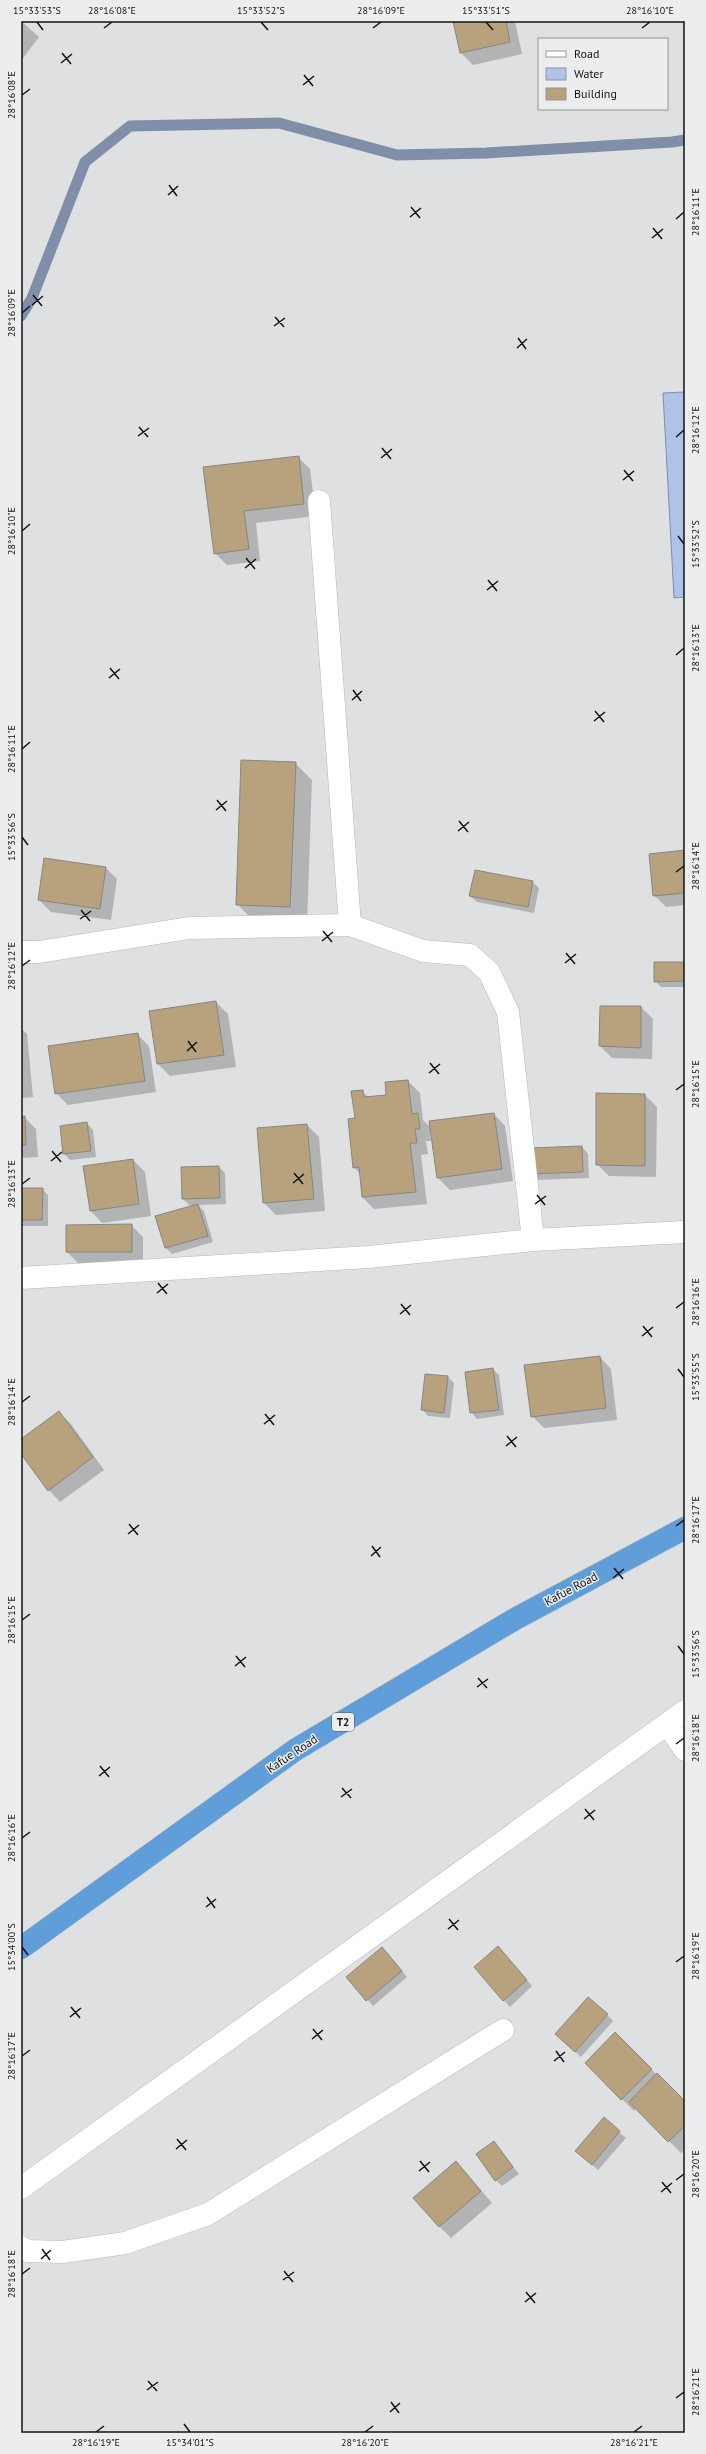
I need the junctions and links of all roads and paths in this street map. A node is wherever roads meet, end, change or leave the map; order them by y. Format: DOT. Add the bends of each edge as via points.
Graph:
graph roads {
  1 [pos="319,501"];
  2 [pos="350,925"];
  3 [pos="21,952"];
  4 [pos="685,1232"];
  5 [pos="533,1240"];
  6 [pos="21,1278"];
  7 [pos="685,1528"];
  8 [pos="685,1711"];
  9 [pos="667,1724"];
  10 [pos="685,1750"];
  11 [pos="21,1948"];
  12 [pos="503,2030"];
  13 [pos="21,2188"];
  14 [pos="21,2247"];
  1 -- 2 [label="street"];
  2 -- 3 [label="street" via="189,928 38,952"];
  2 -- 5 [label="street" via="423,951 470,955 489,972 508,1012"];
  4 -- 5 [label="street"];
  5 -- 6 [label="street" via="369,1257"];
  7 -- 11 [label="highway, Kafue Road / T2" via="515,1619 295,1750"];
  8 -- 9 [label="street"];
  9 -- 10 [label="street"];
  9 -- 13 [label="street"];
  12 -- 14 [label="street" via="208,2214 124,2243 63,2252 28,2251"];
}
